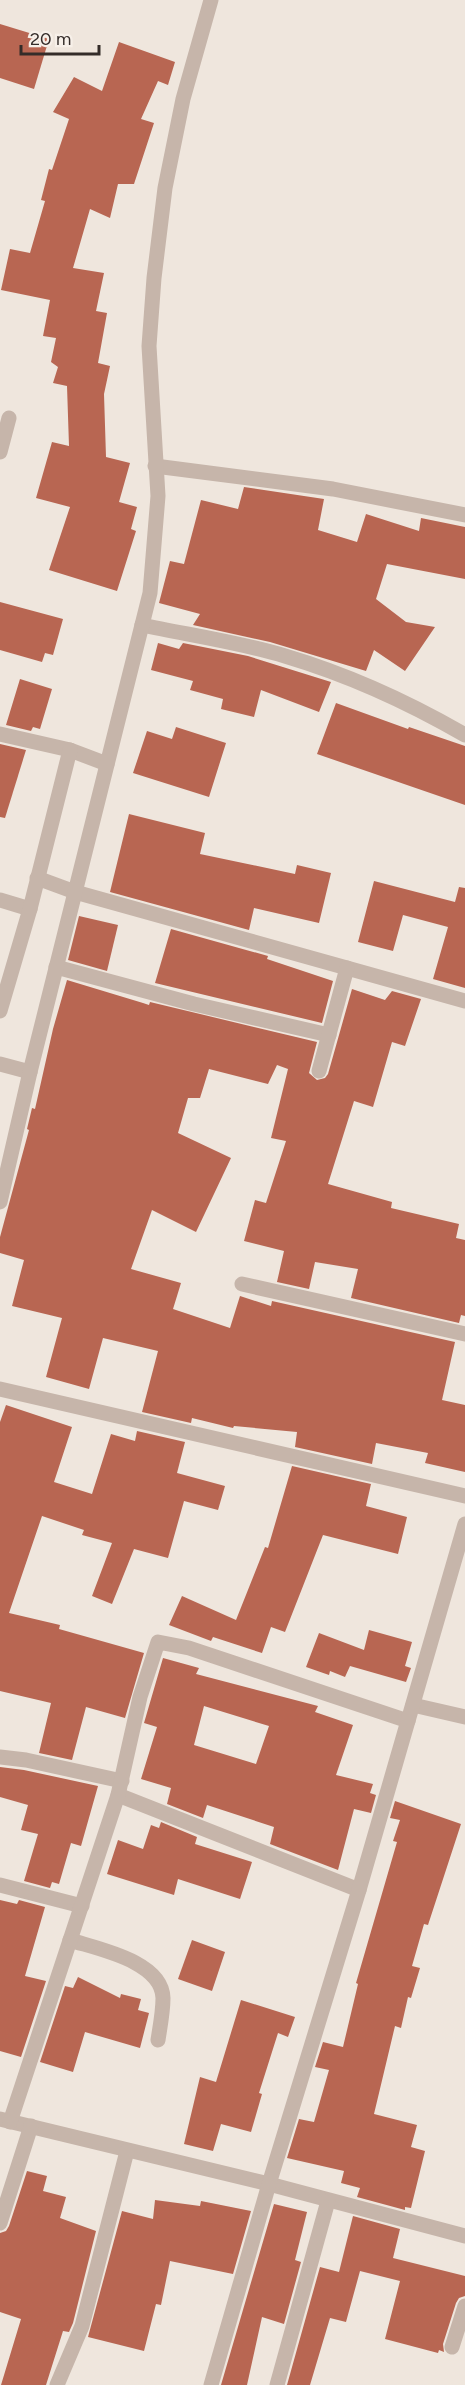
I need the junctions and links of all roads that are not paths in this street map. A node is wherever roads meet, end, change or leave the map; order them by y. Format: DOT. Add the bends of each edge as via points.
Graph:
graph roads {
  1 [pos="211,0"];
  2 [pos="9,418"];
  3 [pos="0,453"];
  4 [pos="155,466"];
  5 [pos="465,515"];
  6 [pos="142,624"];
  7 [pos="0,735"];
  8 [pos="465,735"];
  9 [pos="74,752"];
  10 [pos="103,763"];
  11 [pos="37,878"];
  12 [pos="75,892"];
  13 [pos="0,900"];
  14 [pos="30,909"];
  15 [pos="56,967"];
  16 [pos="347,968"];
  17 [pos="465,1001"];
  18 [pos="0,1011"];
  19 [pos="329,1035"];
  20 [pos="0,1064"];
  21 [pos="24,1071"];
  22 [pos="319,1071"];
  23 [pos="0,1202"];
  24 [pos="242,1284"];
  25 [pos="465,1334"];
  26 [pos="0,1389"];
  27 [pos="465,1496"];
  28 [pos="465,1524"];
  29 [pos="413,1705"];
  30 [pos="465,1717"];
  31 [pos="408,1721"];
  32 [pos="0,1757"];
  33 [pos="120,1788"];
  34 [pos="0,1885"];
  35 [pos="359,1890"];
  36 [pos="82,1906"];
  37 [pos="70,1940"];
  38 [pos="158,2040"];
  39 [pos="5,2121"];
  40 [pos="31,2126"];
  41 [pos="127,2151"];
  42 [pos="269,2184"];
  43 [pos="328,2201"];
  44 [pos="0,2223"];
  45 [pos="465,2236"];
  46 [pos="465,2306"];
  47 [pos="452,2347"];
  48 [pos="57,2385"];
  49 [pos="211,2385"];
  50 [pos="277,2385"];
  1 -- 4 [label="street" via="165,188 154,278 149,346"];
  2 -- 3 [label="street"];
  4 -- 5 [label="street" via="333,489"];
  4 -- 6 [label="street" via="158,496 150,593"];
  6 -- 8 [label="street" via="284,656 359,681 416,706"];
  6 -- 10 [label="street"];
  7 -- 9 [label="street"];
  9 -- 10 [label="street"];
  9 -- 11 [label="street"];
  10 -- 12 [label="street"];
  11 -- 12 [label="street"];
  11 -- 14 [label="street"];
  12 -- 15 [label="street"];
  12 -- 16 [label="street"];
  13 -- 14 [label="street"];
  14 -- 18 [label="street"];
  15 -- 19 [label="street"];
  15 -- 21 [label="street"];
  16 -- 17 [label="street"];
  16 -- 19 [label="street"];
  19 -- 22 [label="street"];
  20 -- 21 [label="street"];
  21 -- 23 [label="street"];
  24 -- 25 [label="street"];
  26 -- 27 [label="street"];
  28 -- 29 [label="street"];
  29 -- 30 [label="street"];
  29 -- 31 [label="street"];
  31 -- 33 [label="street" via="189,1648 158,1642 140,1697"];
  31 -- 35 [label="street"];
  32 -- 33 [label="street" via="26,1760"];
  33 -- 35 [label="street"];
  33 -- 36 [label="street"];
  34 -- 36 [label="street"];
  35 -- 42 [label="street"];
  36 -- 37 [label="street"];
  37 -- 38 [label="street" via="126,1958 147,1970 159,1984 163,1998"];
  37 -- 39 [label="street"];
  39 -- 40 [label="street"];
  40 -- 41 [label="street"];
  40 -- 44 [label="street"];
  41 -- 42 [label="street"];
  41 -- 48 [label="street" via="82,2326"];
  42 -- 43 [label="street"];
  42 -- 49 [label="street"];
  43 -- 45 [label="street"];
  43 -- 50 [label="street"];
  46 -- 47 [label="street"];
}
